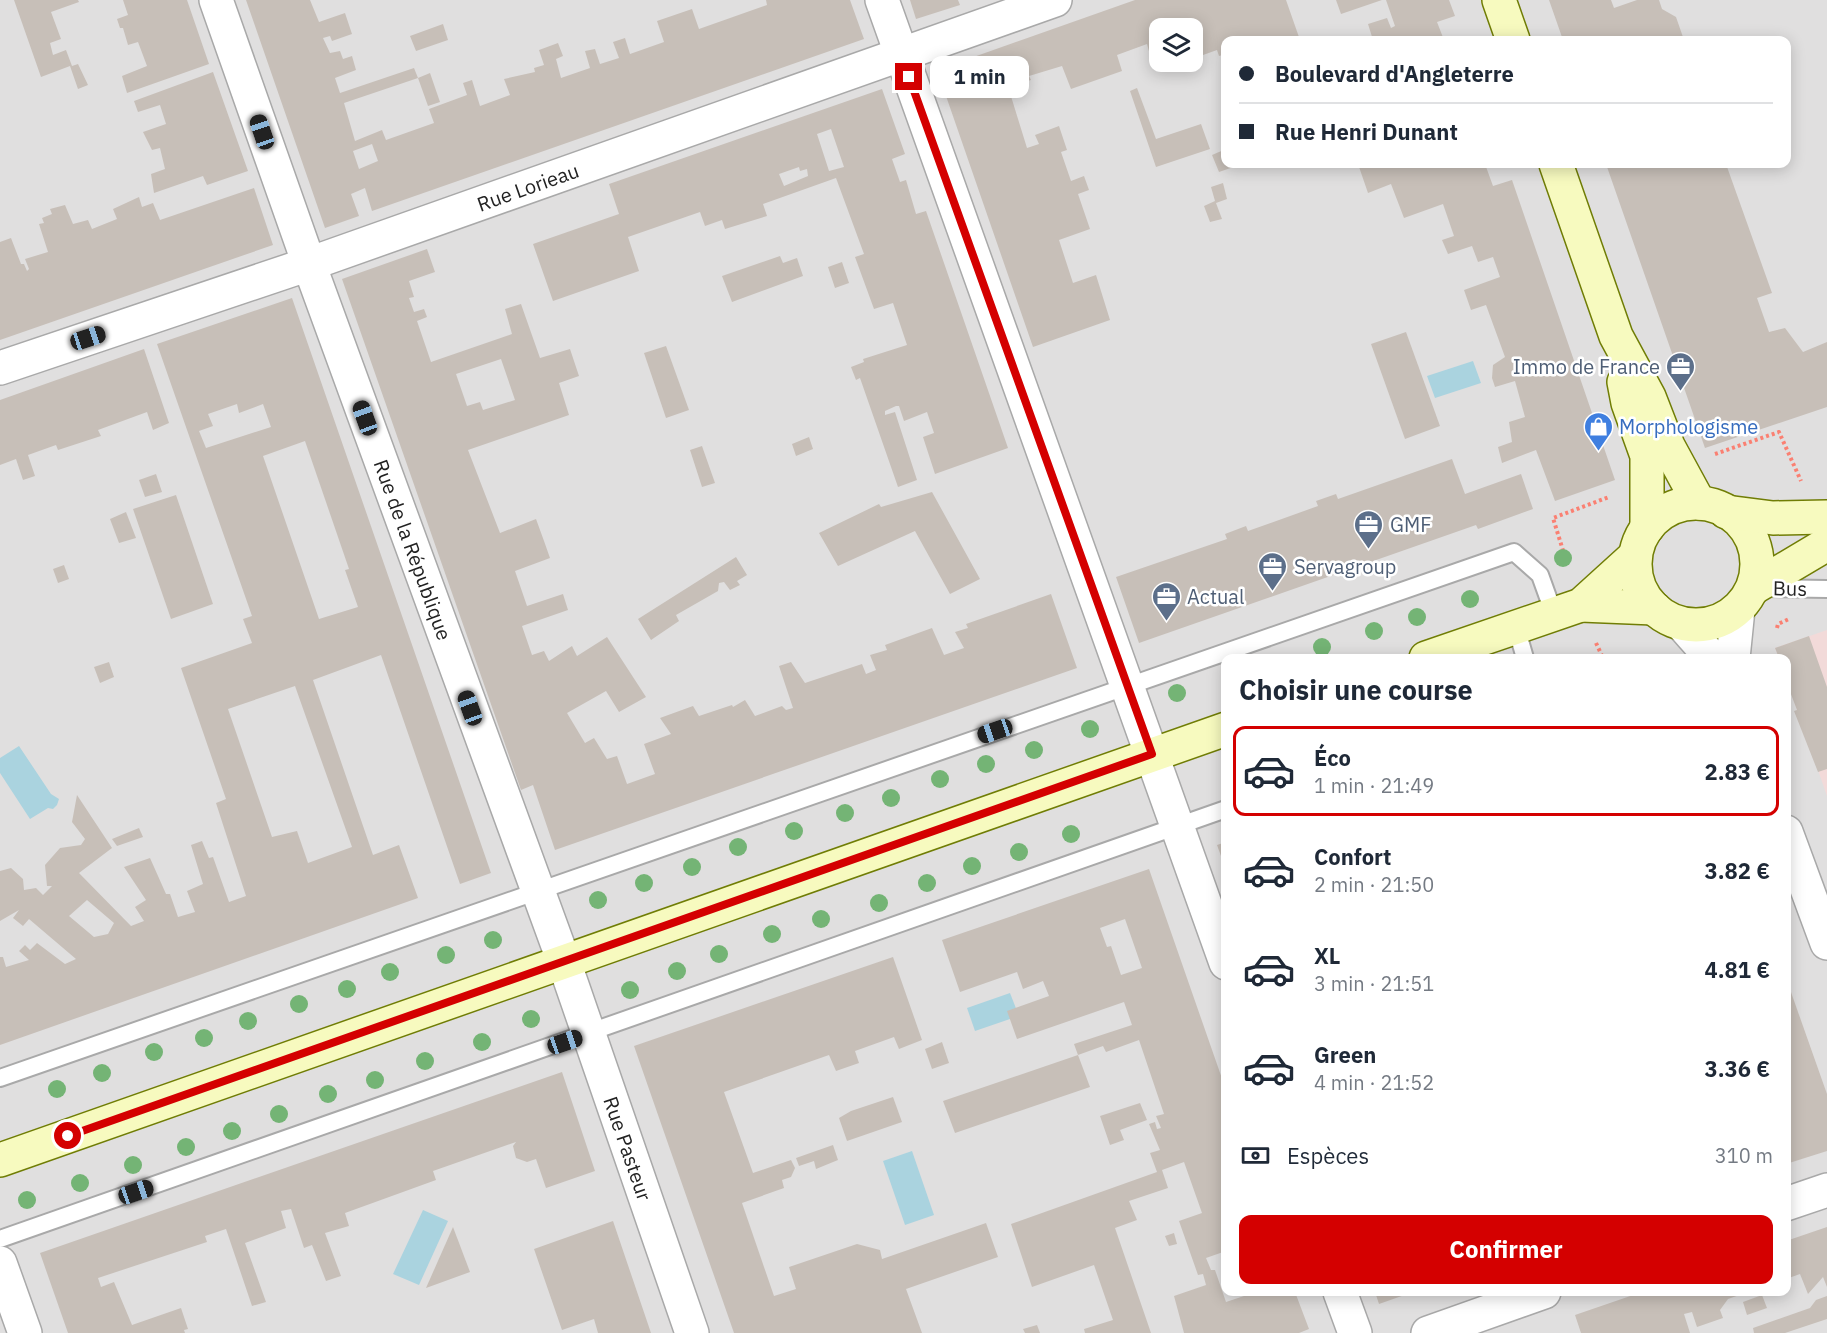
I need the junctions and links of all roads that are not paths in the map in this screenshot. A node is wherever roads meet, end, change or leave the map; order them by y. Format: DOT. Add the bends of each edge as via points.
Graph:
graph roads {
  1 [pos="216,0"];
  2 [pos="882,0"];
  3 [pos="1055,0"];
  4 [pos="1499,0"];
  5 [pos="1512,36"];
  6 [pos="901,55"];
  7 [pos="1557,168"];
  8 [pos="309,264"];
  9 [pos="1616,336"];
  10 [pos="0,368"];
  11 [pos="1713,507"];
  12 [pos="1827,517"];
  13 [pos="1641,542"];
  14 [pos="1827,544"];
  15 [pos="1827,589"];
  16 [pos="1745,598"];
  17 [pos="1654,608"];
  18 [pos="1567,609"];
  19 [pos="1682,624"];
  20 [pos="1516,627"];
  21 [pos="1438,654"];
  22 [pos="1524,654"];
  23 [pos="1708,654"];
  24 [pos="1735,654"];
  25 [pos="1128,685"];
  26 [pos="1221,731"];
  27 [pos="1152,754"];
  28 [pos="1221,811"];
  29 [pos="1177,825"];
  30 [pos="1791,846"];
  31 [pos="537,891"];
  32 [pos="1827,943"];
  33 [pos="1221,949"];
  34 [pos="564,962"];
  35 [pos="587,1034"];
  36 [pos="0,1078"];
  37 [pos="0,1160"];
  38 [pos="1827,1190"];
  39 [pos="1791,1202"];
  40 [pos="0,1239"];
  41 [pos="0,1263"];
  42 [pos="1341,1296"];
  43 [pos="1533,1296"];
  44 [pos="25,1333"];
  45 [pos="692,1333"];
  46 [pos="1355,1333"];
  47 [pos="1428,1333"];
  1 -- 8 [label="street, Rue de la République"];
  2 -- 6 [label="street"];
  3 -- 6 [label="street, Rue Lorieau"];
  4 -- 5 [label="main road"];
  6 -- 8 [label="street, Rue Lorieau"];
  6 -- 25 [label="street"];
  7 -- 9 [label="main road"];
  8 -- 10 [label="street, Rue Lorieau"];
  8 -- 31 [label="street, Rue de la République"];
  9 -- 11 [label="main road" via="1649,397 1668,446"];
  9 -- 13 [label="main road" via="1628,403 1647,456"];
  11 -- 12 [label="main road" via="1773,518"];
  11 -- 13 [label="main road" via="1679,505 1661,514"];
  11 -- 16 [label="main road" via="1745,530 1756,553 1757,571"];
  13 -- 17 [label="main road" via="1636,575 1642,593"];
  13 -- 18 [label="main road"];
  14 -- 16 [label="main road"];
  15 -- 16 [label="lane, Bus"];
  16 -- 19 [label="main road" via="1721,620 1702,625"];
  16 -- 24 [label="street"];
  17 -- 18 [label="main road"];
  17 -- 19 [label="main road"];
  18 -- 20 [label="main road"];
  18 -- 25 [label="lane" via="1540,575 1514,552"];
  19 -- 23 [label="street"];
  20 -- 21 [label="main road"];
  20 -- 22 [label="lane"];
  25 -- 27 [label="street"];
  25 -- 31 [label="lane"];
  26 -- 27 [label="main road"];
  27 -- 29 [label="street"];
  27 -- 34 [label="main road"];
  28 -- 29 [label="lane"];
  29 -- 33 [label="street"];
  29 -- 35 [label="lane"];
  30 -- 32 [label="street"];
  31 -- 34 [label="street, Rue de la République"];
  31 -- 36 [label="lane"];
  34 -- 35 [label="street, Rue Pasteur"];
  34 -- 37 [label="main road"];
  35 -- 40 [label="lane"];
  35 -- 45 [label="street, Rue Pasteur"];
  38 -- 39 [label="street"];
  41 -- 44 [label="street"];
  42 -- 46 [label="street"];
  43 -- 47 [label="street"];
}
